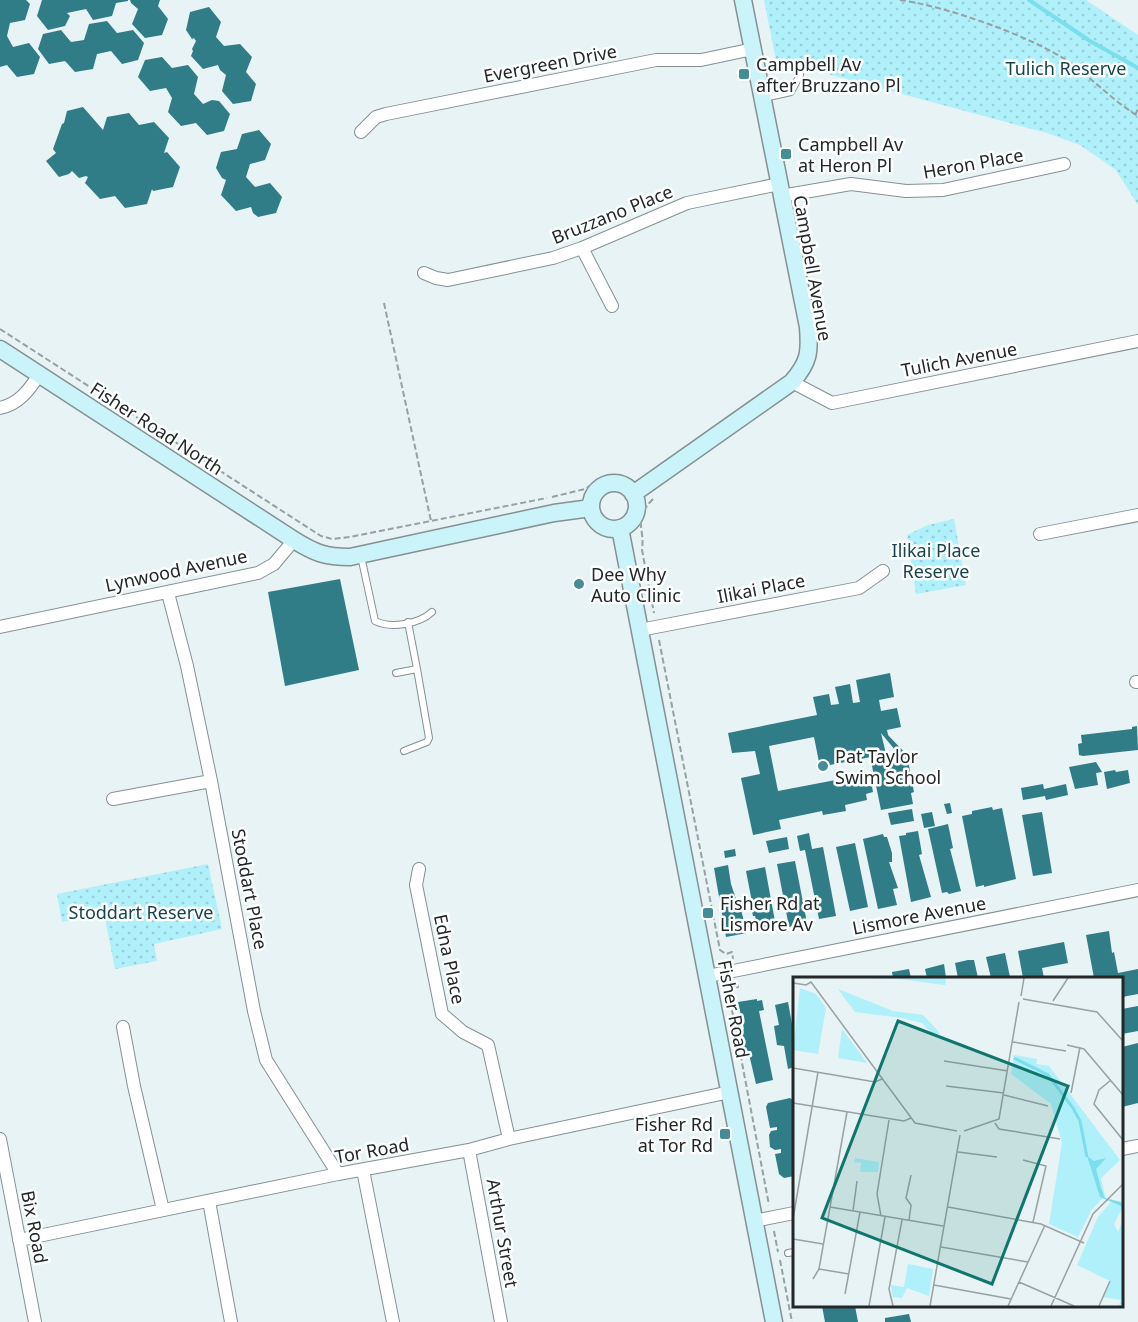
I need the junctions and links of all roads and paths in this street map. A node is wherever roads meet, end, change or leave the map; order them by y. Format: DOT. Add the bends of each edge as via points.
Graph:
graph roads {
  1 [pos="743,0"];
  2 [pos="900,0"];
  3 [pos="753,49"];
  4 [pos="800,75"];
  5 [pos="762,98"];
  6 [pos="1138,109"];
  7 [pos="1137,116"];
  8 [pos="361,132"];
  9 [pos="1065,164"];
  10 [pos="780,190"];
  11 [pos="582,248"];
  12 [pos="424,273"];
  13 [pos="384,303"];
  14 [pos="612,306"];
  15 [pos="0,329"];
  16 [pos="1138,341"];
  17 [pos="0,349"];
  18 [pos="39,375"];
  19 [pos="792,382"];
  20 [pos="0,408"];
  21 [pos="634,474"];
  22 [pos="633,494"];
  23 [pos="654,499"];
  24 [pos="591,508"];
  25 [pos="1138,515"];
  26 [pos="431,521"];
  27 [pos="620,528"];
  28 [pos="1040,534"];
  29 [pos="294,540"];
  30 [pos="361,555"];
  31 [pos="883,571"];
  32 [pos="168,593"];
  33 [pos="432,612"];
  34 [pos="408,622"];
  35 [pos="0,627"];
  36 [pos="649,628"];
  37 [pos="417,669"];
  38 [pos="396,673"];
  39 [pos="405,752"];
  40 [pos="211,781"];
  41 [pos="112,799"];
  42 [pos="419,869"];
  43 [pos="1138,890"];
  44 [pos="732,952"];
  45 [pos="708,976"];
  46 [pos="738,987"];
  47 [pos="123,1027"];
  48 [pos="730,1092"];
  49 [pos="0,1139"];
  50 [pos="509,1139"];
  51 [pos="1138,1146"];
  52 [pos="1123,1149"];
  53 [pos="469,1150"];
  54 [pos="363,1170"];
  55 [pos="338,1174"];
  56 [pos="209,1201"];
  57 [pos="163,1210"];
  58 [pos="793,1213"];
  59 [pos="771,1218"];
  60 [pos="754,1221"];
  61 [pos="19,1240"];
  62 [pos="35,1322"];
  63 [pos="231,1322"];
  64 [pos="393,1322"];
  65 [pos="501,1322"];
  66 [pos="774,1322"];
  67 [pos="792,1322"];
  1 -- 3 [label="main road, Campbell Avenue"];
  2 -- 7 [label="path" via="968,17 1030,41 1067,61"];
  3 -- 5 [label="main road, Campbell Avenue"];
  3 -- 8 [label="street, Evergreen Drive" via="700,60 656,60 386,114 376,117"];
  4 -- 5 [label="lane" via="791,92"];
  5 -- 10 [label="main road, Campbell Avenue"];
  6 -- 7 [label="path"];
  9 -- 10 [label="street, Heron Place" via="943,190 906,191 851,184"];
  10 -- 11 [label="street, Bruzzano Place" via="687,203"];
  10 -- 19 [label="main road, Campbell Avenue" via="809,339 808,358"];
  11 -- 12 [label="street, Bruzzano Place" via="469,277 448,280"];
  11 -- 14 [label="street"];
  13 -- 26 [label="path"];
  15 -- 26 [label="path" via="321,536 350,537"];
  16 -- 19 [label="street, Tulich Avenue" via="832,403"];
  17 -- 18 [label="main road, Fisher Road North"];
  18 -- 20 [label="street" via="16,402"];
  18 -- 29 [label="main road, Fisher Road North"];
  19 -- 22 [label="main road, Campbell Avenue"];
  21 -- 26 [label="path" via="629,478 600,479 574,492"];
  22 -- 24 [label="main road" via="622,485 607,484 595,494"];
  22 -- 27 [label="main road" via="637,506 634,517"];
  23 -- 36 [label="path" via="641,516 640,524"];
  24 -- 27 [label="main road" via="598,522 612,529"];
  24 -- 30 [label="main road"];
  25 -- 28 [label="street"];
  27 -- 36 [label="main road, Fisher Road"];
  29 -- 30 [label="main road" via="330,557"];
  29 -- 32 [label="street, Lynwood Avenue" via="274,564 258,573"];
  30 -- 34 [label="lane" via="375,621"];
  31 -- 36 [label="street, Ilikai Place" via="859,588"];
  32 -- 35 [label="street, Lynwood Avenue"];
  32 -- 40 [label="street, Stoddart Place"];
  33 -- 34 [label="lane" via="426,618"];
  34 -- 37 [label="lane"];
  36 -- 44 [label="path" via="720,951"];
  36 -- 45 [label="main road, Fisher Road"];
  37 -- 38 [label="lane"];
  37 -- 39 [label="lane" via="429,738"];
  40 -- 41 [label="street"];
  40 -- 55 [label="street, Stoddart Place" via="266,1060"];
  42 -- 50 [label="street, Edna Place" via="416,885 442,1014 463,1032 488,1044"];
  43 -- 45 [label="street, Lismore Avenue"];
  45 -- 48 [label="main road, Fisher Road"];
  46 -- 59 [label="path" via="728,988"];
  47 -- 57 [label="street"];
  48 -- 50 [label="street, Tor Road"];
  48 -- 60 [label="main road, Fisher Road"];
  49 -- 61 [label="street, Bix Road"];
  50 -- 53 [label="street, Tor Road"];
  51 -- 52 [label="street"];
  53 -- 54 [label="street, Tor Road"];
  53 -- 65 [label="street, Arthur Street"];
  54 -- 55 [label="street, Tor Road"];
  54 -- 64 [label="street"];
  55 -- 56 [label="street, Tor Road"];
  56 -- 57 [label="street, Tor Road"];
  56 -- 63 [label="street"];
  57 -- 61 [label="street, Tor Road"];
  58 -- 59 [label="street"];
  59 -- 60 [label="street"];
  59 -- 67 [label="path"];
  60 -- 66 [label="main road, Fisher Road"];
  61 -- 62 [label="street, Bix Road"];
}
